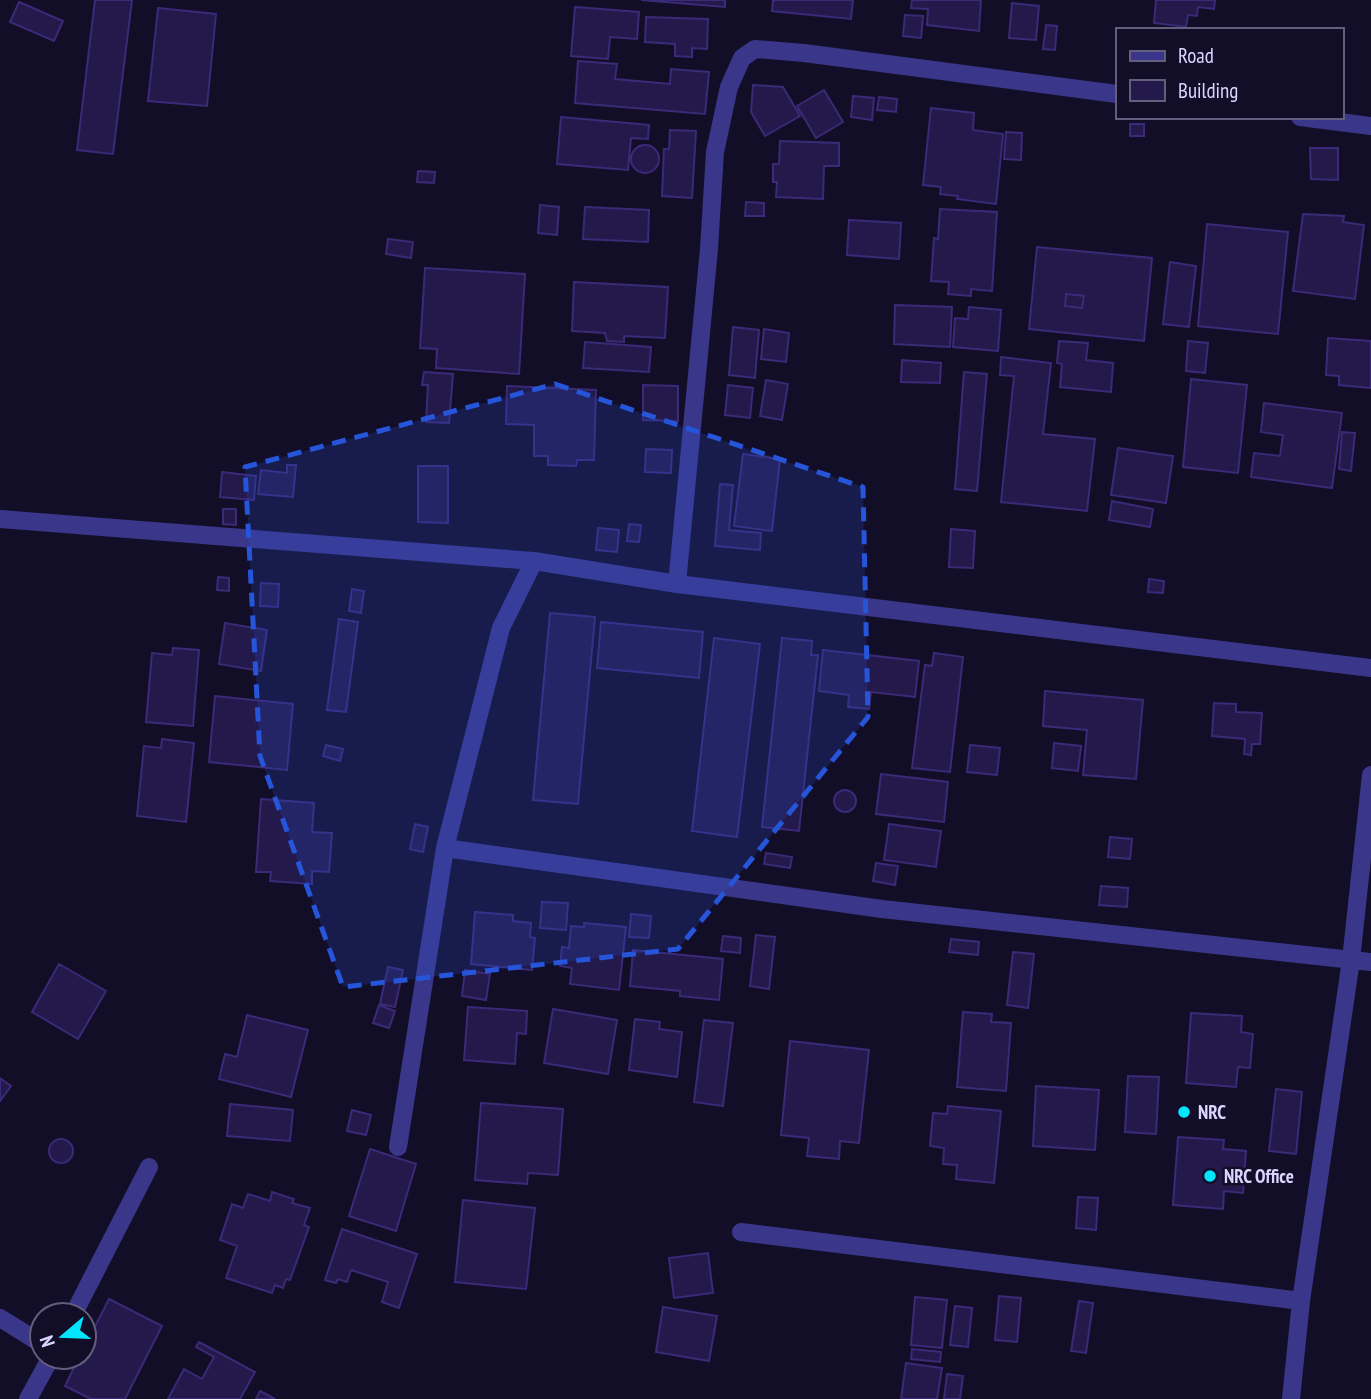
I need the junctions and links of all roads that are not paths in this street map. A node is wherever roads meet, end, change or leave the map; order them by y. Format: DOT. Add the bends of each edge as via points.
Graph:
graph roads {
  1 [pos="1116,94"];
  2 [pos="1316,119"];
  3 [pos="1371,126"];
  4 [pos="0,519"];
  5 [pos="534,561"];
  6 [pos="677,584"];
  7 [pos="1371,668"];
  8 [pos="1371,775"];
  9 [pos="445,848"];
  10 [pos="1352,960"];
  11 [pos="1371,962"];
  12 [pos="398,1147"];
  13 [pos="149,1167"];
  14 [pos="741,1232"];
  15 [pos="80,1301"];
  16 [pos="1301,1301"];
  17 [pos="0,1318"];
  18 [pos="28,1335"];
  19 [pos="43,1371"];
  20 [pos="28,1399"];
  21 [pos="1291,1399"];
  1 -- 6 [label="street" via="804,53 755,49 741,58 729,87 715,152"];
  2 -- 3 [label="street"];
  4 -- 5 [label="street"];
  5 -- 6 [label="street"];
  5 -- 9 [label="street" via="501,628"];
  6 -- 7 [label="street"];
  8 -- 10 [label="street"];
  9 -- 10 [label="street" via="882,909"];
  9 -- 12 [label="street"];
  10 -- 11 [label="street"];
  10 -- 16 [label="street"];
  13 -- 15 [label="street"];
  14 -- 16 [label="street"];
  16 -- 21 [label="street"];
  17 -- 18 [label="street"];
  19 -- 20 [label="street"];
}
